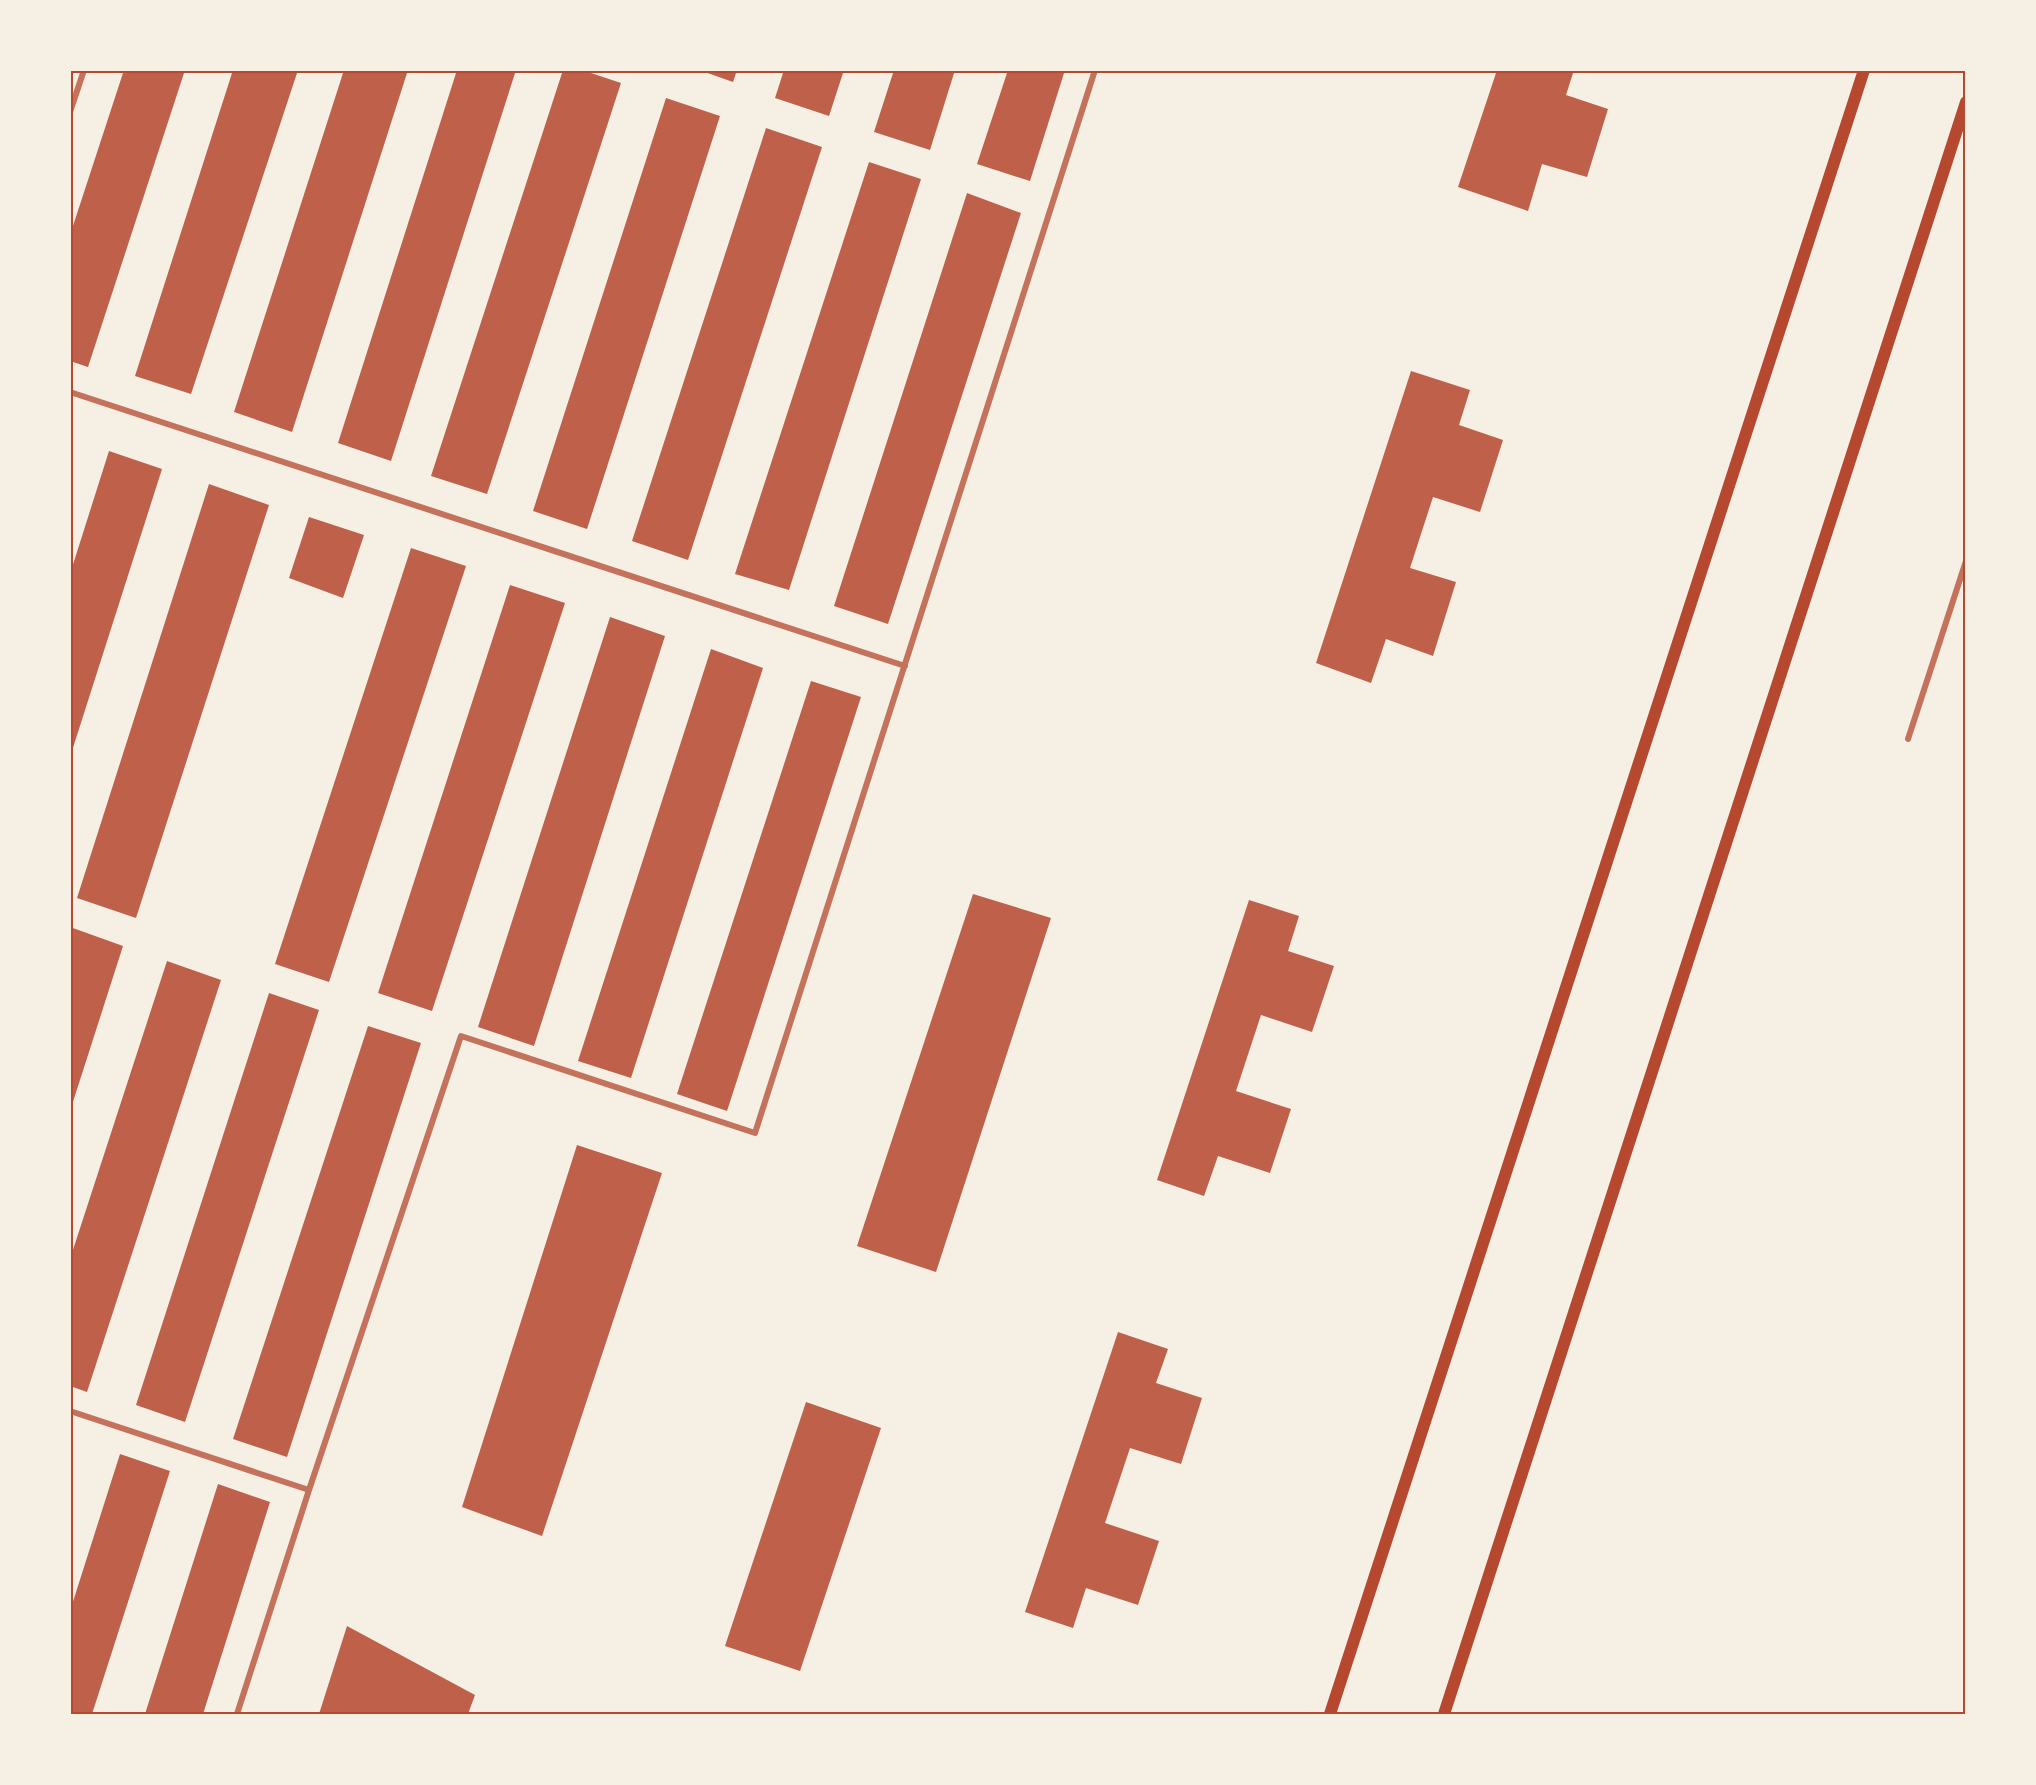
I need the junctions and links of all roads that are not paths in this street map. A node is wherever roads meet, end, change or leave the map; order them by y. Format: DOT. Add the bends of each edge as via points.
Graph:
graph roads {
  1 [pos="84,70"];
  2 [pos="1095,70"];
  3 [pos="1864,70"];
  4 [pos="1965,102"];
  5 [pos="70,112"];
  6 [pos="70,392"];
  7 [pos="1965,561"];
  8 [pos="905,666"];
  9 [pos="1908,739"];
  10 [pos="70,1412"];
  11 [pos="309,1490"];
  12 [pos="237,1714"];
  13 [pos="1330,1714"];
  14 [pos="1444,1714"];
  1 -- 5 [label="street"];
  2 -- 8 [label="street"];
  3 -- 13 [label="main road"];
  4 -- 14 [label="main road"];
  6 -- 8 [label="street"];
  7 -- 9 [label="street"];
  8 -- 11 [label="street" via="755,1132 461,1036"];
  10 -- 11 [label="street"];
  11 -- 12 [label="street"];
}
